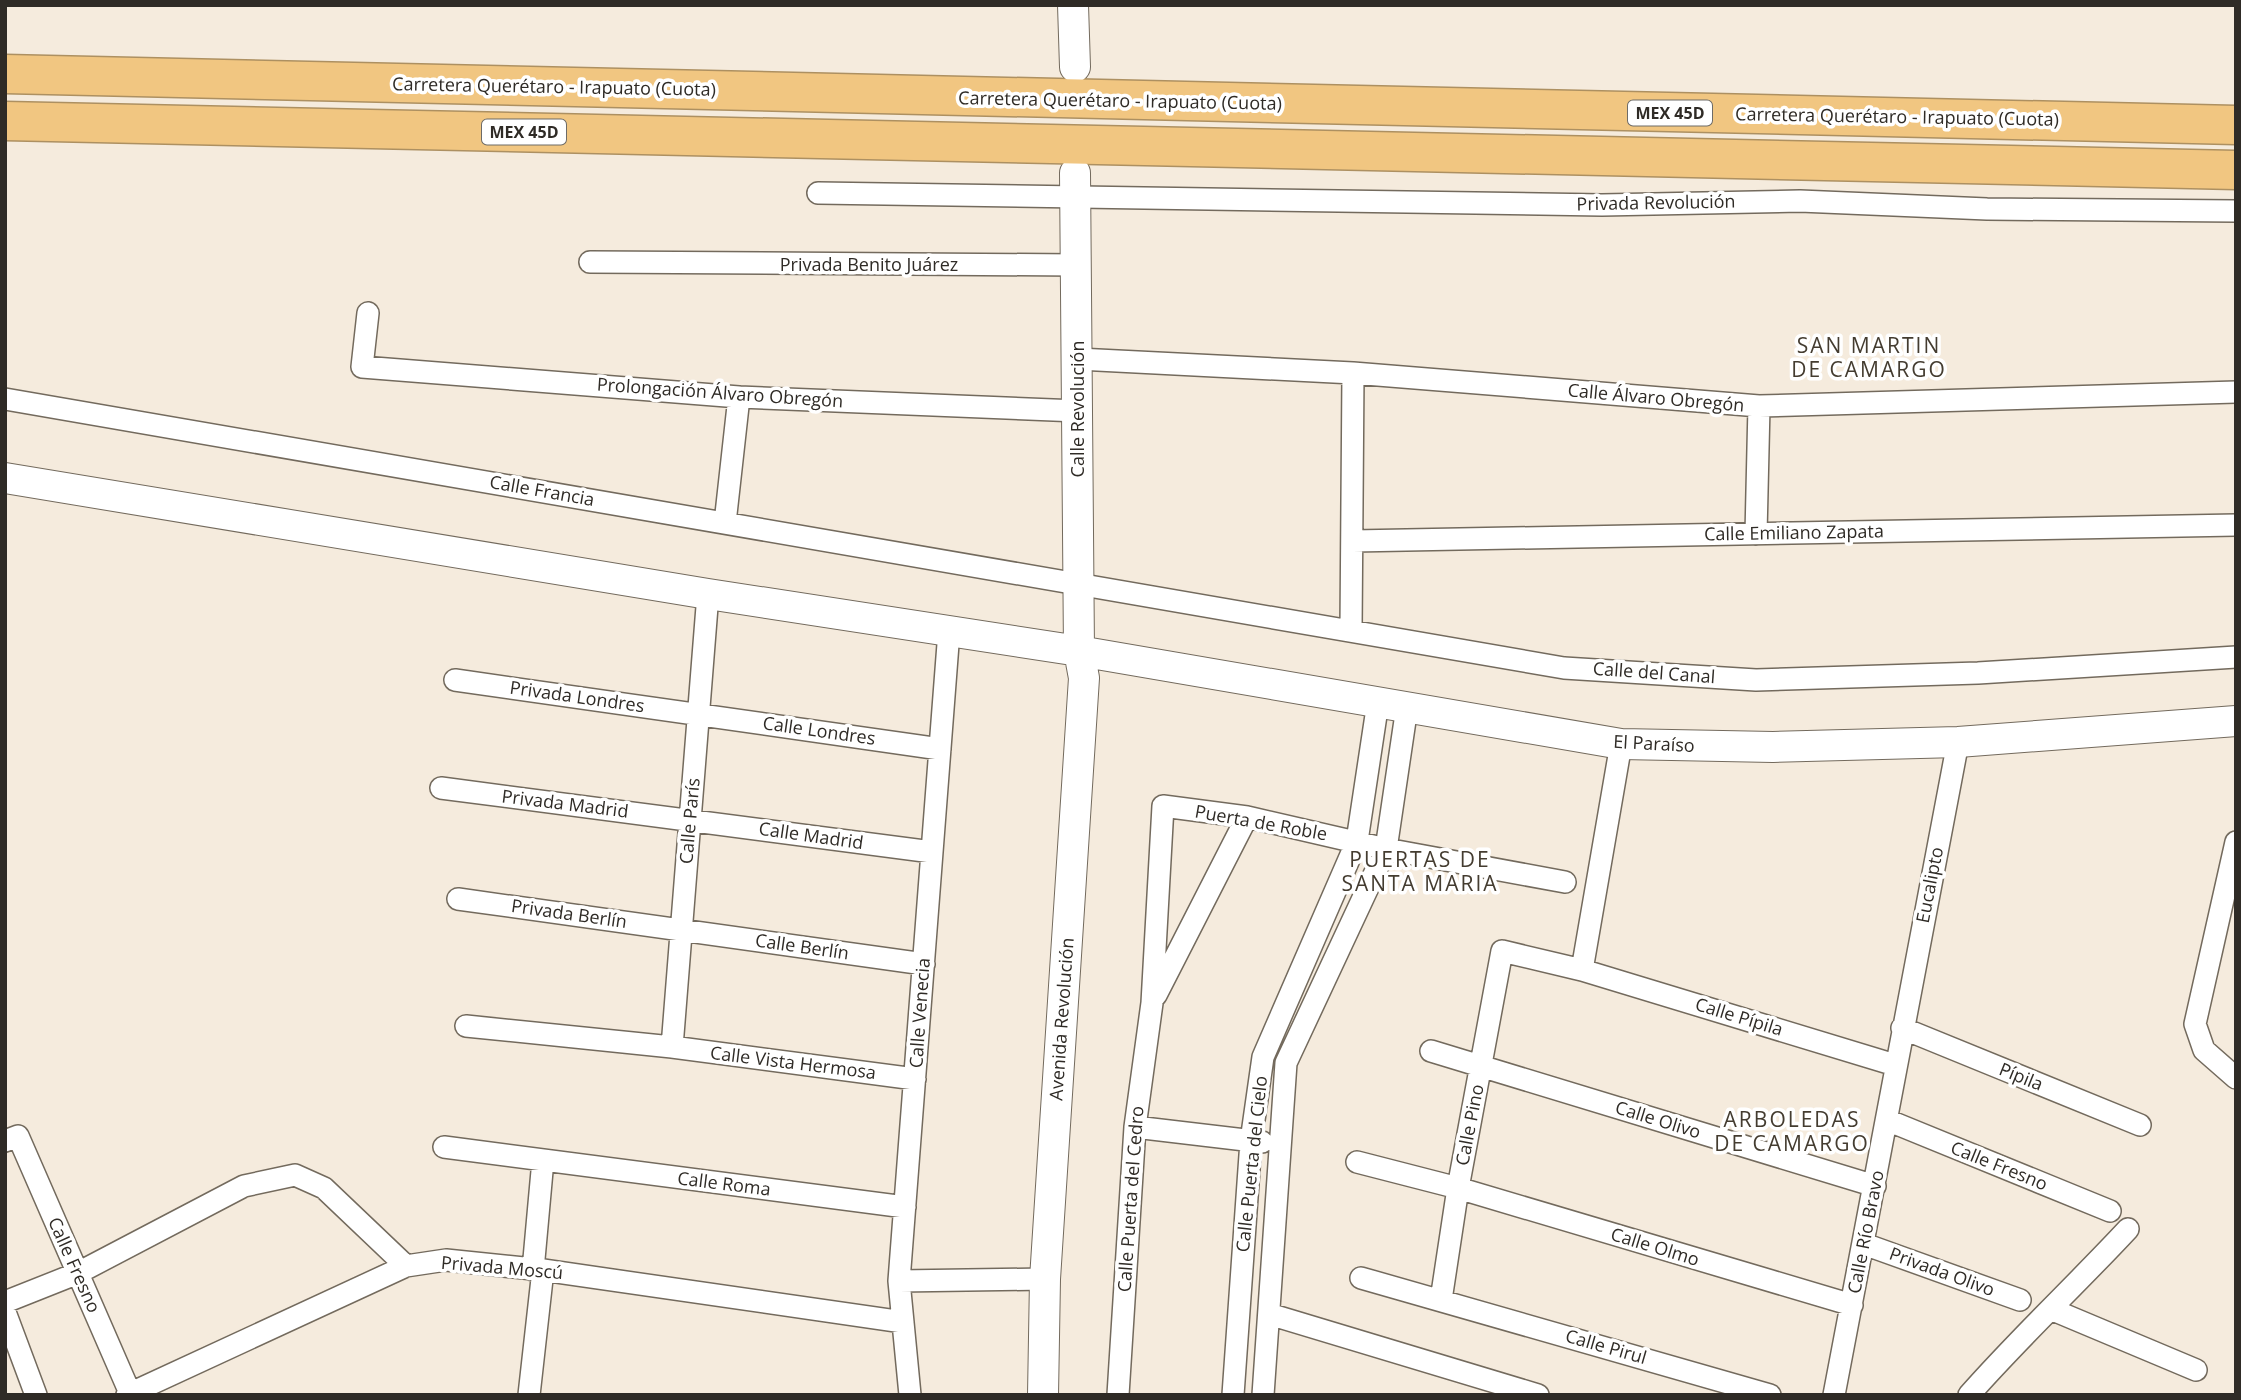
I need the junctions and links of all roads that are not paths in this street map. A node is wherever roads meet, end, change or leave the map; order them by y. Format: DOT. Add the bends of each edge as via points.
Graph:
graph roads {
  1 [pos="1073,5"];
  2 [pos="1075,68"];
  3 [pos="5,74"];
  4 [pos="5,121"];
  5 [pos="2236,125"];
  6 [pos="2236,170"];
  7 [pos="1076,185"];
  8 [pos="818,192"];
  9 [pos="2236,211"];
  10 [pos="590,262"];
  11 [pos="1078,265"];
  12 [pos="368,313"];
  13 [pos="1078,359"];
  14 [pos="1353,373"];
  15 [pos="2236,392"];
  16 [pos="739,397"];
  17 [pos="5,399"];
  18 [pos="1759,406"];
  19 [pos="1078,411"];
  20 [pos="5,478"];
  21 [pos="725,523"];
  22 [pos="2236,525"];
  23 [pos="1756,534"];
  24 [pos="1353,541"];
  25 [pos="1079,589"];
  26 [pos="708,594"];
  27 [pos="1351,630"];
  28 [pos="949,631"];
  29 [pos="1079,648"];
  30 [pos="2236,657"];
  31 [pos="455,680"];
  32 [pos="1378,702"];
  33 [pos="1407,707"];
  34 [pos="698,713"];
  35 [pos="2236,721"];
  36 [pos="1958,743"];
  37 [pos="1621,744"];
  38 [pos="940,749"];
  39 [pos="441,788"];
  40 [pos="1163,806"];
  41 [pos="1247,817"];
  42 [pos="690,820"];
  43 [pos="1357,841"];
  44 [pos="2236,842"];
  45 [pos="1386,849"];
  46 [pos="932,852"];
  47 [pos="1565,882"];
  48 [pos="458,899"];
  49 [pos="681,930"];
  50 [pos="1503,951"];
  51 [pos="924,964"];
  52 [pos="1582,970"];
  53 [pos="1152,1003"];
  54 [pos="466,1026"];
  55 [pos="1902,1028"];
  56 [pos="672,1048"];
  57 [pos="1431,1051"];
  58 [pos="1895,1065"];
  59 [pos="1481,1066"];
  60 [pos="2236,1078"];
  61 [pos="915,1079"];
  62 [pos="1887,1120"];
  63 [pos="2140,1125"];
  64 [pos="1135,1127"];
  65 [pos="12,1139"];
  66 [pos="1251,1141"];
  67 [pos="1278,1144"];
  68 [pos="444,1147"];
  69 [pos="543,1160"];
  70 [pos="1357,1162"];
  71 [pos="1875,1186"];
  72 [pos="1458,1188"];
  73 [pos="905,1208"];
  74 [pos="2110,1211"];
  75 [pos="2128,1229"];
  76 [pos="1864,1244"];
  77 [pos="406,1266"];
  78 [pos="538,1270"];
  79 [pos="78,1273"];
  80 [pos="1361,1278"];
  81 [pos="1045,1279"];
  82 [pos="899,1281"];
  83 [pos="1441,1300"];
  84 [pos="2020,1300"];
  85 [pos="5,1302"];
  86 [pos="1852,1305"];
  87 [pos="2053,1310"];
  88 [pos="5,1312"];
  89 [pos="1269,1314"];
  90 [pos="903,1322"];
  91 [pos="2196,1370"];
  92 [pos="128,1394"];
  93 [pos="36,1395"];
  94 [pos="529,1395"];
  95 [pos="910,1395"];
  96 [pos="1043,1395"];
  97 [pos="1118,1395"];
  98 [pos="1233,1395"];
  99 [pos="1263,1395"];
  100 [pos="1538,1395"];
  101 [pos="1770,1395"];
  102 [pos="1834,1395"];
  103 [pos="1969,1395"];
  1 -- 2 [label="street"];
  3 -- 5 [label="highway, Carretera Querétaro - Irapuato (Cuota) / MEX 45D"];
  4 -- 6 [label="highway, MEX 45D"];
  7 -- 8 [label="street, Privada Revolución"];
  7 -- 9 [label="street, Privada Revolución" via="1602,205 1800,201 1987,209"];
  7 -- 11 [label="street, Calle Revolución"];
  10 -- 11 [label="street, Privada Benito Juárez"];
  11 -- 13 [label="street, Calle Revolución"];
  12 -- 16 [label="street, Prolongación Álvaro Obregón" via="362,367"];
  13 -- 14 [label="street, Calle Álvaro Obregón"];
  13 -- 19 [label="street, Calle Revolución"];
  14 -- 18 [label="street, Calle Álvaro Obregón"];
  14 -- 24 [label="street"];
  15 -- 18 [label="street, Calle Álvaro Obregón"];
  16 -- 19 [label="street, Prolongación Álvaro Obregón"];
  16 -- 21 [label="street"];
  17 -- 21 [label="street, Calle Francia"];
  18 -- 23 [label="street"];
  19 -- 25 [label="street, Calle Revolución"];
  20 -- 26 [label="street"];
  21 -- 25 [label="street, Calle Francia"];
  22 -- 23 [label="street, Calle Emiliano Zapata"];
  23 -- 24 [label="street, Calle Emiliano Zapata"];
  24 -- 27 [label="street"];
  25 -- 27 [label="street, Calle del Canal"];
  25 -- 29 [label="street, Calle Revolución"];
  26 -- 28 [label="street"];
  26 -- 34 [label="street, Calle París"];
  27 -- 30 [label="street, Calle del Canal" via="1564,667 1756,680 1978,673"];
  28 -- 29 [label="street"];
  28 -- 38 [label="street, Calle Venecia"];
  29 -- 32 [label="street, El Paraíso"];
  29 -- 81 [label="street, Avenida Revolución" via="1084,678"];
  31 -- 34 [label="street, Privada Londres"];
  32 -- 33 [label="street, El Paraíso"];
  32 -- 43 [label="street, Calle Puerta del Cielo"];
  33 -- 37 [label="street, El Paraíso"];
  33 -- 45 [label="street, Calle Puerta del Cielo"];
  34 -- 38 [label="street, Calle Londres"];
  34 -- 42 [label="street, Calle París"];
  35 -- 36 [label="street, El Paraíso"];
  36 -- 37 [label="street, El Paraíso"];
  36 -- 55 [label="street, Eucalipto"];
  37 -- 52 [label="street"];
  38 -- 46 [label="street, Calle Venecia"];
  39 -- 42 [label="street, Privada Madrid"];
  40 -- 41 [label="street, Puerta de Roble"];
  40 -- 53 [label="street, Calle Puerta del Cedro"];
  41 -- 43 [label="street, Puerta de Roble"];
  41 -- 53 [label="street, Calle Puerta del Cedro"];
  42 -- 46 [label="street, Calle Madrid"];
  42 -- 49 [label="street, Calle París"];
  43 -- 45 [label="street, Puerta de Roble"];
  43 -- 66 [label="street, Calle Puerta del Cielo" via="1263,1057"];
  44 -- 60 [label="street" via="2195,1024 2204,1050"];
  45 -- 47 [label="street, Puerta de Roble"];
  45 -- 67 [label="street, Calle Puerta del Cielo" via="1286,1063"];
  46 -- 51 [label="street, Calle Venecia"];
  48 -- 49 [label="street, Privada Berlín"];
  49 -- 51 [label="street, Calle Berlín"];
  49 -- 56 [label="street, Calle París"];
  50 -- 52 [label="street, Calle Pípila"];
  50 -- 59 [label="street, Calle Pino"];
  51 -- 61 [label="street, Calle Venecia"];
  52 -- 58 [label="street, Calle Pípila"];
  53 -- 64 [label="street, Calle Puerta del Cedro"];
  54 -- 56 [label="street, Calle Vista Hermosa"];
  55 -- 58 [label="street, Calle Río Bravo"];
  55 -- 63 [label="street, Pípila"];
  56 -- 61 [label="street, Calle Vista Hermosa"];
  57 -- 59 [label="street"];
  58 -- 62 [label="street, Calle Río Bravo"];
  59 -- 71 [label="street, Calle Olivo"];
  59 -- 72 [label="street, Calle Pino"];
  61 -- 73 [label="street, Calle Venecia"];
  62 -- 71 [label="street, Calle Río Bravo"];
  62 -- 74 [label="street, Calle Fresno"];
  64 -- 66 [label="street"];
  64 -- 97 [label="street, Calle Puerta del Cedro"];
  65 -- 79 [label="street, Calle Fresno"];
  66 -- 67 [label="street"];
  66 -- 98 [label="street, Calle Puerta del Cielo"];
  67 -- 89 [label="street, Calle Puerta del Cielo"];
  68 -- 69 [label="street, Calle Roma"];
  69 -- 73 [label="street, Calle Roma"];
  69 -- 78 [label="street"];
  70 -- 72 [label="street, Calle Olmo"];
  71 -- 76 [label="street, Calle Río Bravo"];
  72 -- 83 [label="street, Calle Pino"];
  72 -- 86 [label="street, Calle Olmo"];
  73 -- 82 [label="street, Calle Venecia"];
  75 -- 87 [label="street"];
  76 -- 84 [label="street, Privada Olivo"];
  76 -- 86 [label="street, Calle Río Bravo"];
  77 -- 78 [label="street, Privada Moscú" via="446,1260"];
  77 -- 79 [label="street" via="324,1188 295,1175 244,1186"];
  77 -- 92 [label="street, Privada Moscú"];
  78 -- 90 [label="street, Privada Moscú"];
  78 -- 94 [label="street"];
  79 -- 85 [label="street"];
  79 -- 92 [label="street, Calle Fresno"];
  80 -- 83 [label="street, Calle Pirul"];
  81 -- 82 [label="street"];
  81 -- 96 [label="street, Avenida Revolución"];
  82 -- 90 [label="street, Calle Venecia"];
  83 -- 101 [label="street, Calle Pirul"];
  86 -- 102 [label="street, Calle Río Bravo"];
  87 -- 91 [label="street"];
  87 -- 103 [label="street"];
  88 -- 93 [label="street"];
  89 -- 99 [label="street, Calle Puerta del Cielo"];
  89 -- 100 [label="street"];
  90 -- 95 [label="street, Calle Venecia"];
}
